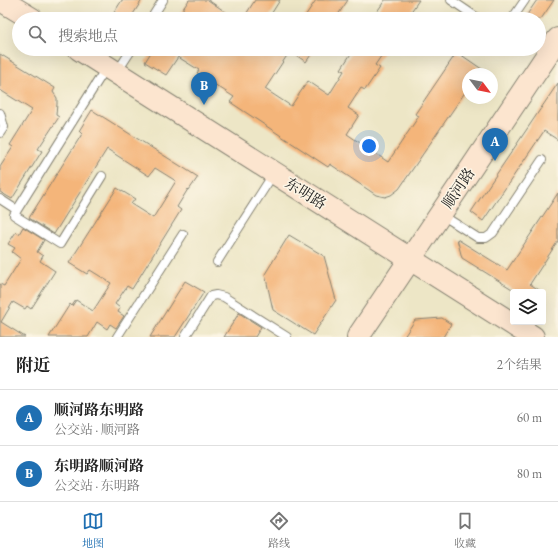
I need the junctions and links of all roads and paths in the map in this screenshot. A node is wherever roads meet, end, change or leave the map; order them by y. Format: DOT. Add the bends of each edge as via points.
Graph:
graph roads {
  1 [pos="1,0"];
  2 [pos="163,0"];
  3 [pos="451,0"];
  4 [pos="525,0"];
  5 [pos="21,12"];
  6 [pos="155,12"];
  7 [pos="469,12"];
  8 [pos="517,12"];
  9 [pos="558,40"];
  10 [pos="90,56"];
  11 [pos="125,56"];
  12 [pos="112,70"];
  13 [pos="0,112"];
  14 [pos="0,133"];
  15 [pos="542,160"];
  16 [pos="274,173"];
  17 [pos="102,176"];
  18 [pos="0,199"];
  19 [pos="17,210"];
  20 [pos="440,214"];
  21 [pos="183,234"];
  22 [pos="411,259"];
  23 [pos="217,262"];
  24 [pos="117,337"];
  25 [pos="185,337"];
  26 [pos="287,337"];
  27 [pos="358,337"];
  28 [pos="533,337"];
  1 -- 5 [label="street"];
  2 -- 6 [label="lane"];
  3 -- 7 [label="lane"];
  4 -- 8 [label="lane"];
  9 -- 20 [label="street, 顺河路"];
  10 -- 12 [label="street, 东明路"];
  11 -- 12 [label="lane"];
  12 -- 16 [label="street, 东明路"];
  12 -- 19 [label="lane"];
  13 -- 14 [label="lane" via="4,127"];
  15 -- 20 [label="lane" via="493,233 486,238 478,238"];
  16 -- 22 [label="street, 东明路"];
  16 -- 23 [label="lane"];
  17 -- 19 [label="lane" via="60,244 14,215"];
  18 -- 19 [label="lane"];
  20 -- 22 [label="street, 顺河路"];
  21 -- 24 [label="lane"];
  22 -- 27 [label="street, 顺河路"];
  22 -- 28 [label="street, 东明路"];
  25 -- 26 [label="lane" via="211,296 216,295 224,297"];
}
